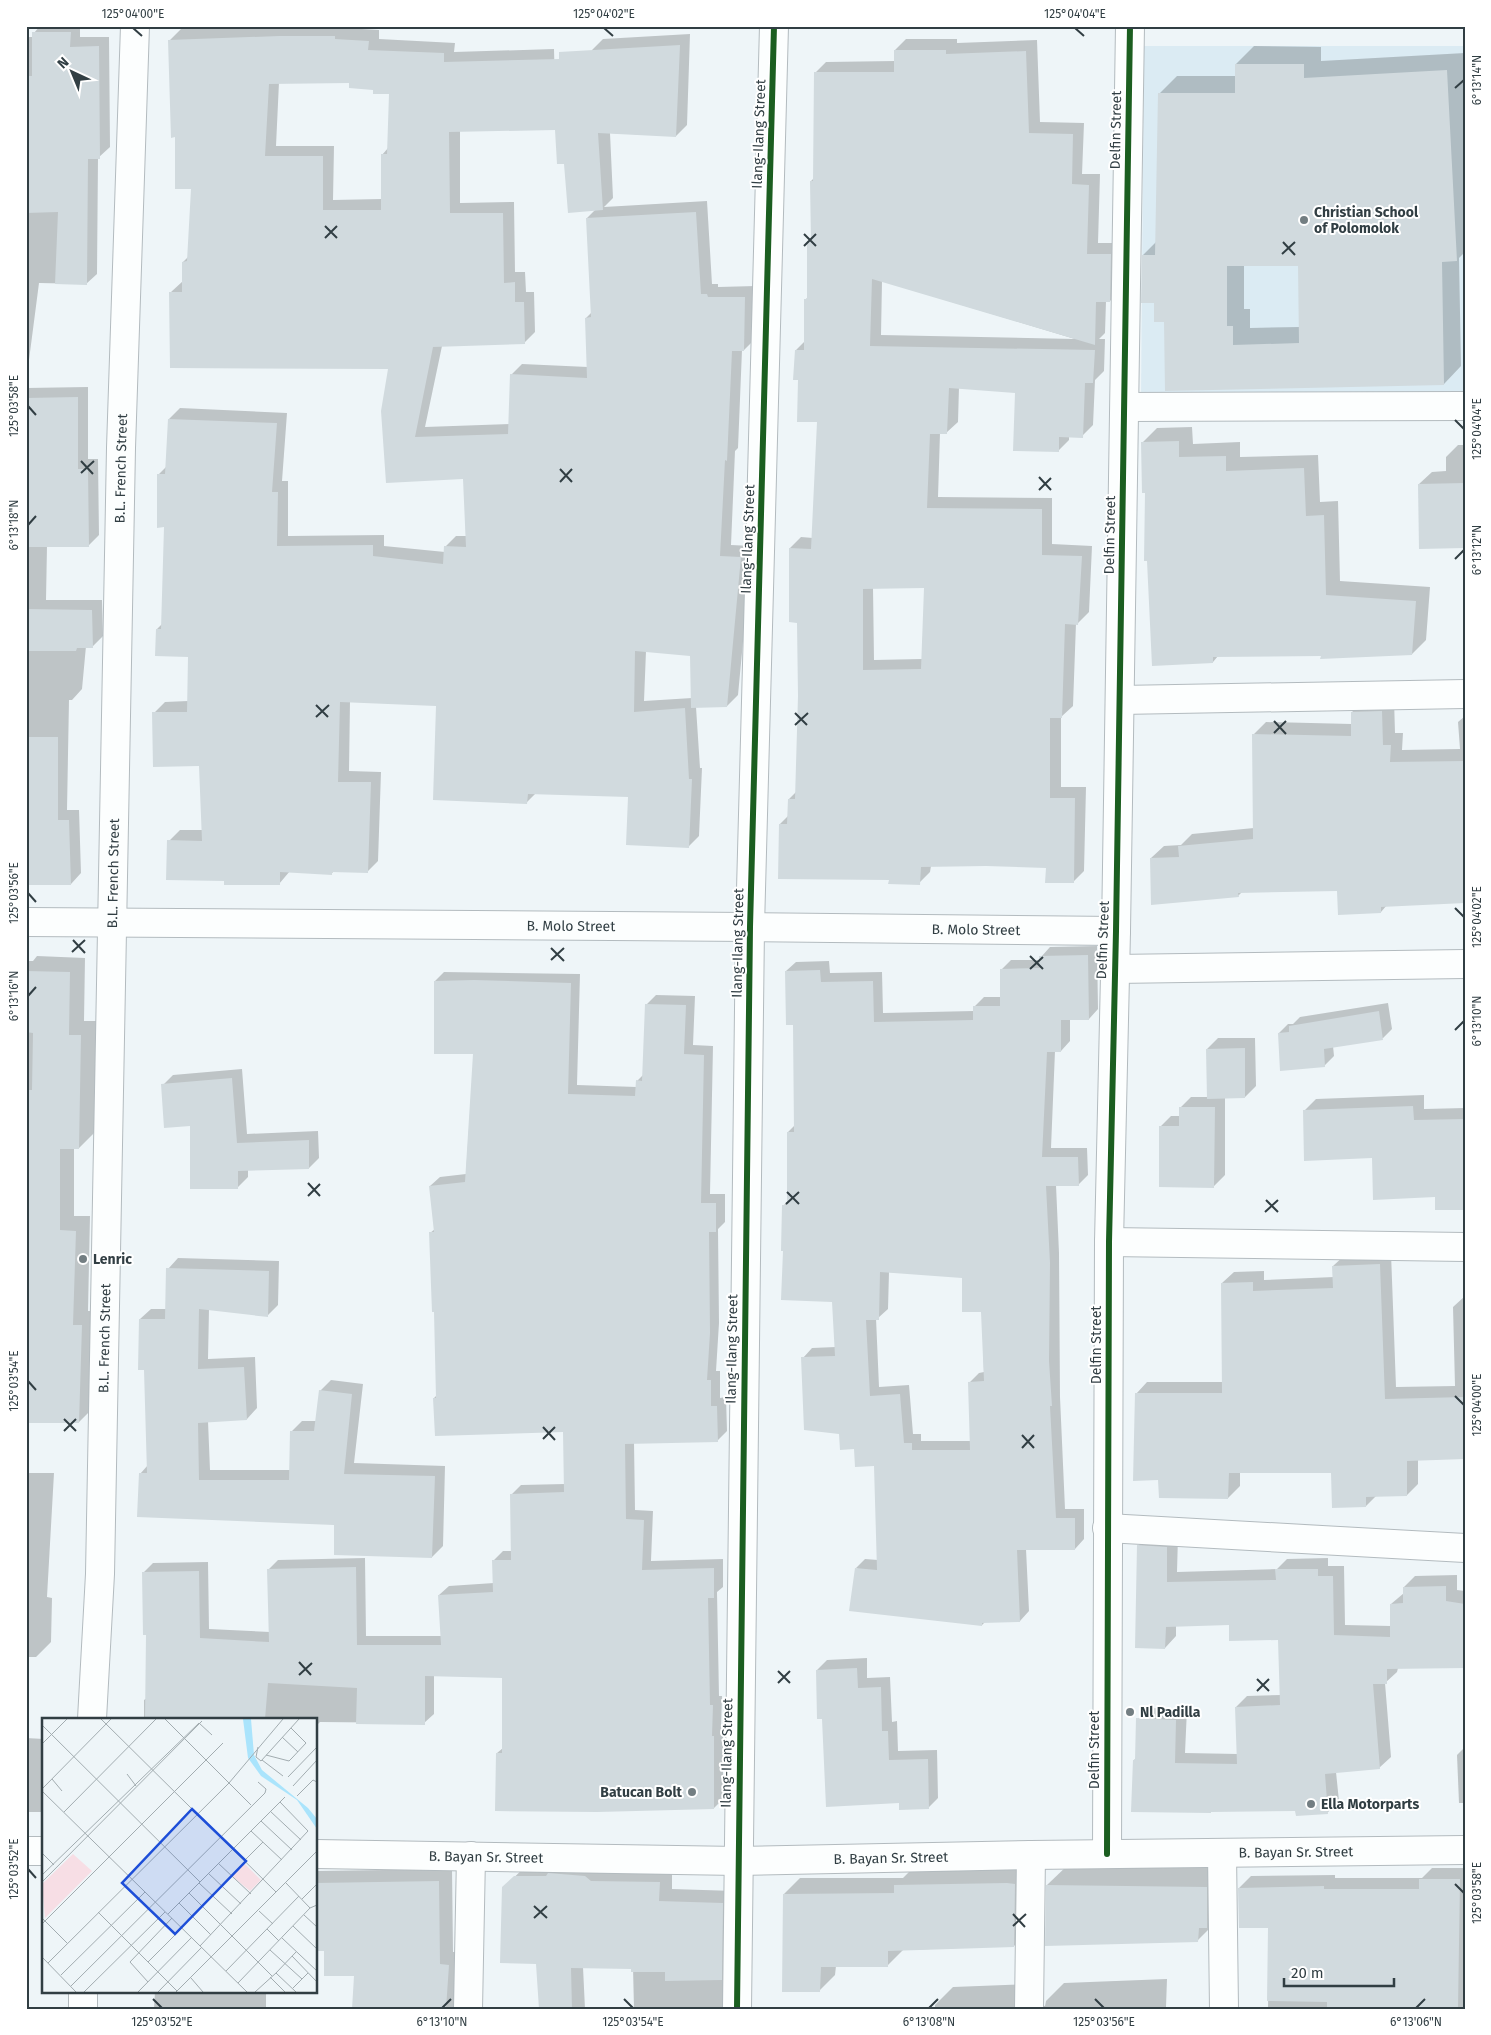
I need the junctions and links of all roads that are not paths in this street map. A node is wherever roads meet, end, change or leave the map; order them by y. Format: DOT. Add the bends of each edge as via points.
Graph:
graph roads {
  1 [pos="134,26"];
  2 [pos="774,26"];
  3 [pos="1130,26"];
  4 [pos="1124,406"];
  5 [pos="1465,406"];
  6 [pos="1465,694"];
  7 [pos="1120,700"];
  8 [pos="26,922"];
  9 [pos="112,924"];
  10 [pos="750,926"];
  11 [pos="1116,931"];
  12 [pos="1465,964"];
  13 [pos="1114,968"];
  14 [pos="1109,1242"];
  15 [pos="1465,1247"];
  16 [pos="1107,1528"];
  17 [pos="1465,1548"];
  18 [pos="92,1718"];
  19 [pos="1465,1850"];
  20 [pos="26,1851"];
  21 [pos="42,1851"];
  22 [pos="1222,1853"];
  23 [pos="318,1854"];
  24 [pos="1107,1854"];
  25 [pos="1032,1855"];
  26 [pos="471,1856"];
  27 [pos="738,1861"];
  28 [pos="82,1992"];
  29 [pos="83,2009"];
  30 [pos="468,2009"];
  31 [pos="736,2009"];
  32 [pos="1029,2009"];
  33 [pos="1224,2009"];
  1 -- 9 [label="street, B.L. French Street" via="121,448"];
  2 -- 10 [label="street, Ilang-Ilang Street"];
  3 -- 4 [label="street, Delfin Street"];
  4 -- 5 [label="street"];
  4 -- 7 [label="street, Delfin Street"];
  6 -- 7 [label="street"];
  7 -- 11 [label="street, Delfin Street"];
  8 -- 9 [label="street, B. Molo Street"];
  9 -- 10 [label="street, B. Molo Street"];
  9 -- 18 [label="street, B.L. French Street" via="100,1565"];
  10 -- 11 [label="street, B. Molo Street"];
  10 -- 27 [label="street, Ilang-Ilang Street"];
  11 -- 13 [label="street, Delfin Street"];
  12 -- 13 [label="street"];
  13 -- 14 [label="street, Delfin Street"];
  14 -- 15 [label="street"];
  14 -- 16 [label="street, Delfin Street"];
  16 -- 17 [label="street"];
  16 -- 24 [label="street, Delfin Street"];
  19 -- 22 [label="street, B. Bayan Sr. Street"];
  20 -- 21 [label="street"];
  22 -- 24 [label="street, B. Bayan Sr. Street"];
  22 -- 33 [label="street"];
  23 -- 26 [label="street, B. Bayan Sr. Street"];
  24 -- 25 [label="street, B. Bayan Sr. Street"];
  25 -- 27 [label="street, B. Bayan Sr. Street"];
  25 -- 32 [label="street"];
  26 -- 27 [label="street, B. Bayan Sr. Street"];
  26 -- 30 [label="street"];
  27 -- 31 [label="street, Ilang-Ilang Street"];
  28 -- 29 [label="street"];
}
